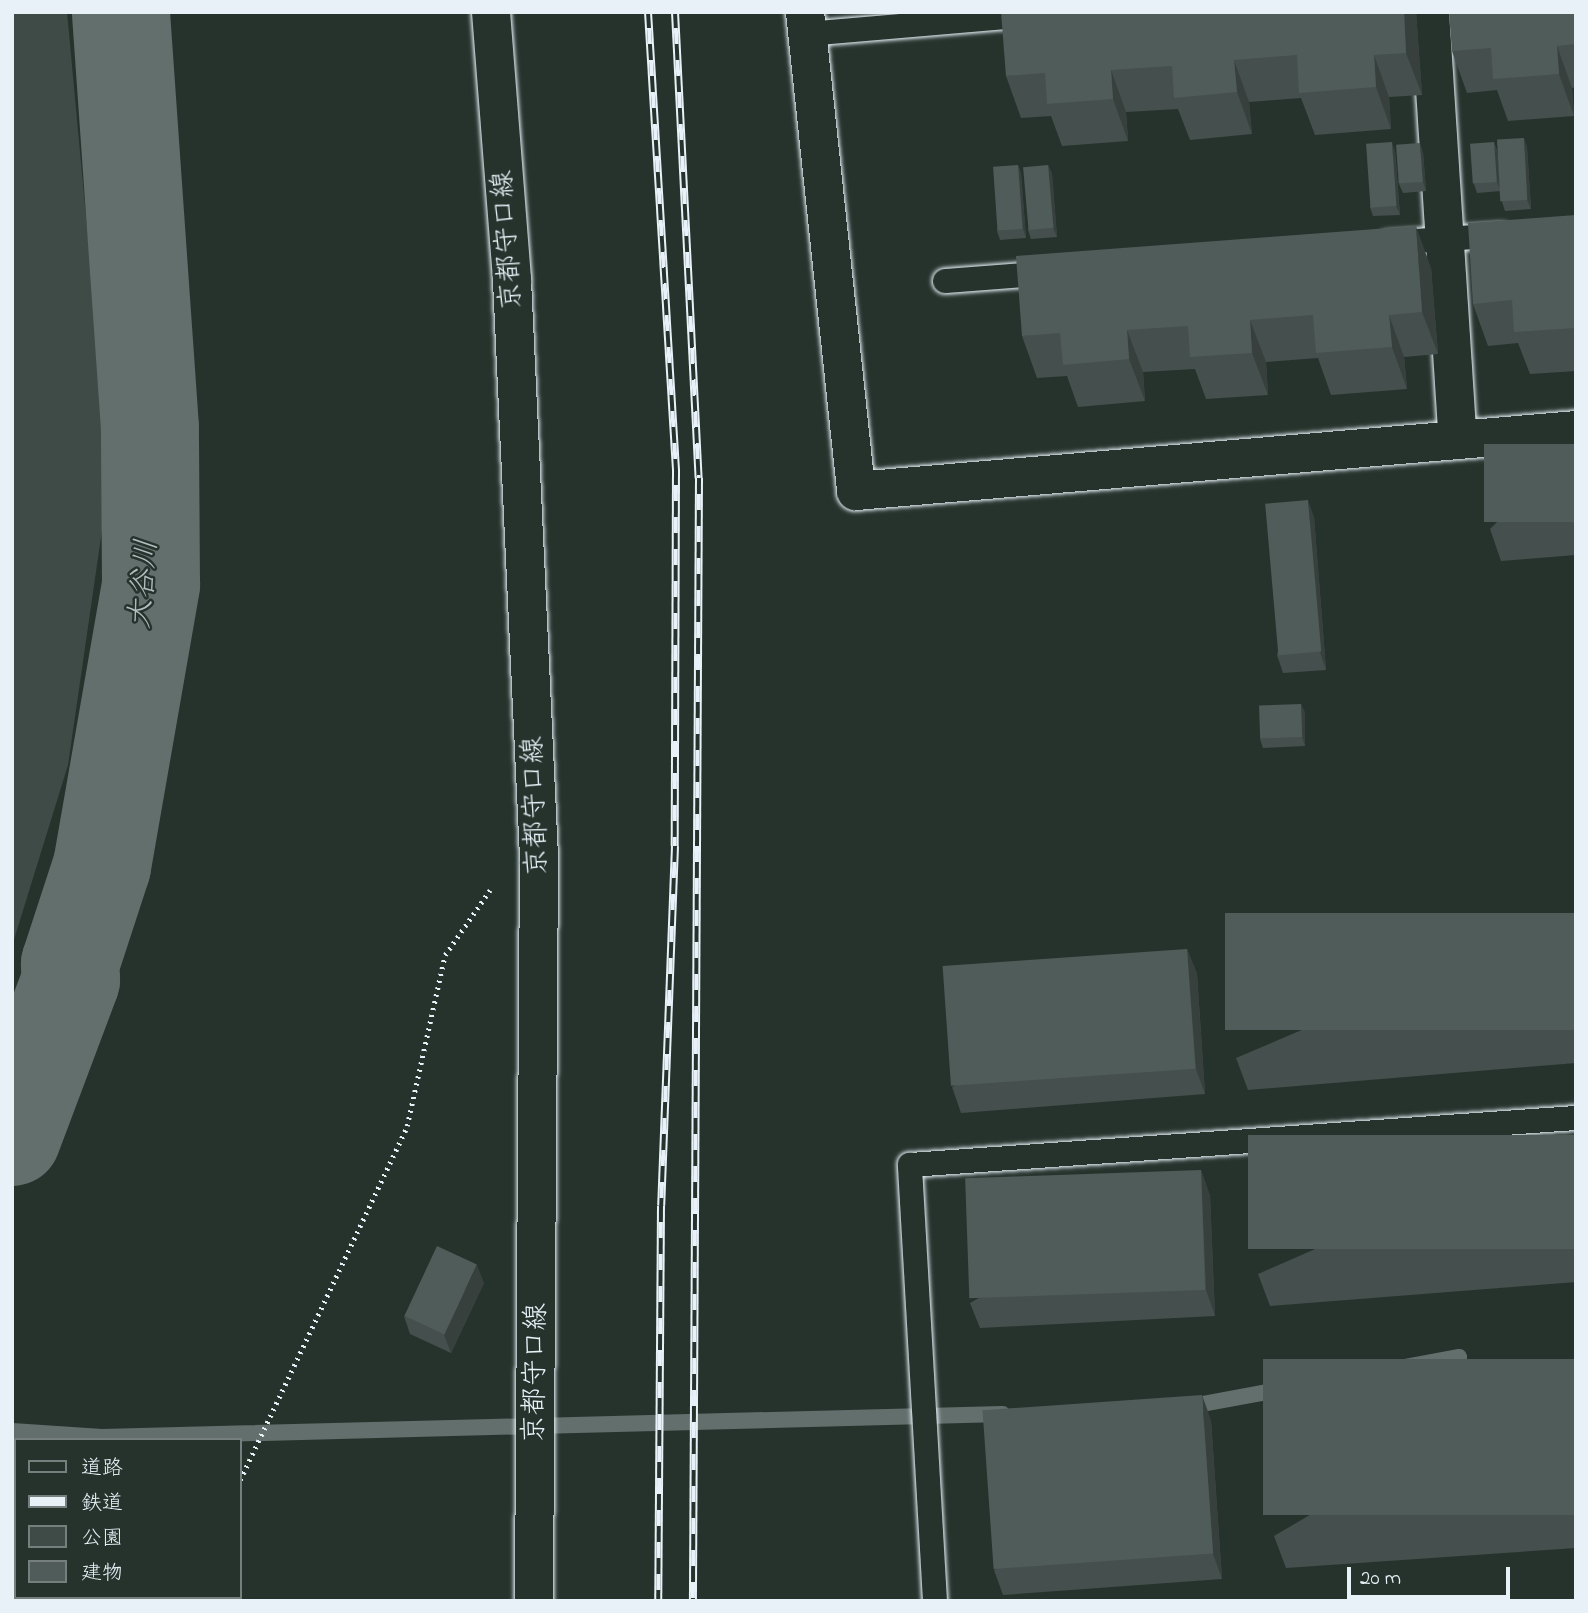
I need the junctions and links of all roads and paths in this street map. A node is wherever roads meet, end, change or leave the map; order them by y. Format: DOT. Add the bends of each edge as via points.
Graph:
graph roads {
  1 [pos="491,12"];
  2 [pos="1064,12"];
  3 [pos="1430,12"];
  4 [pos="806,23"];
  5 [pos="1523,234"];
  6 [pos="1445,238"];
  7 [pos="1362,246"];
  8 [pos="1070,271"];
  9 [pos="945,281"];
  10 [pos="1576,430"];
  11 [pos="1458,440"];
  12 [pos="539,857"];
  13 [pos="1576,1118"];
  14 [pos="242,1476"];
  15 [pos="534,1601"];
  16 [pos="935,1601"];
  1 -- 12 [label="street, 京都守口線" via="512,280"];
  2 -- 4 [label="lane"];
  3 -- 6 [label="street"];
  4 -- 11 [label="street" via="856,491"];
  5 -- 6 [label="lane"];
  6 -- 7 [label="lane"];
  6 -- 11 [label="street"];
  8 -- 9 [label="lane"];
  10 -- 11 [label="street"];
  12 -- 14 [label="path" via="496,882 445,955 407,1126"];
  12 -- 15 [label="street, 京都守口線"];
  13 -- 16 [label="lane" via="910,1165"];
}
